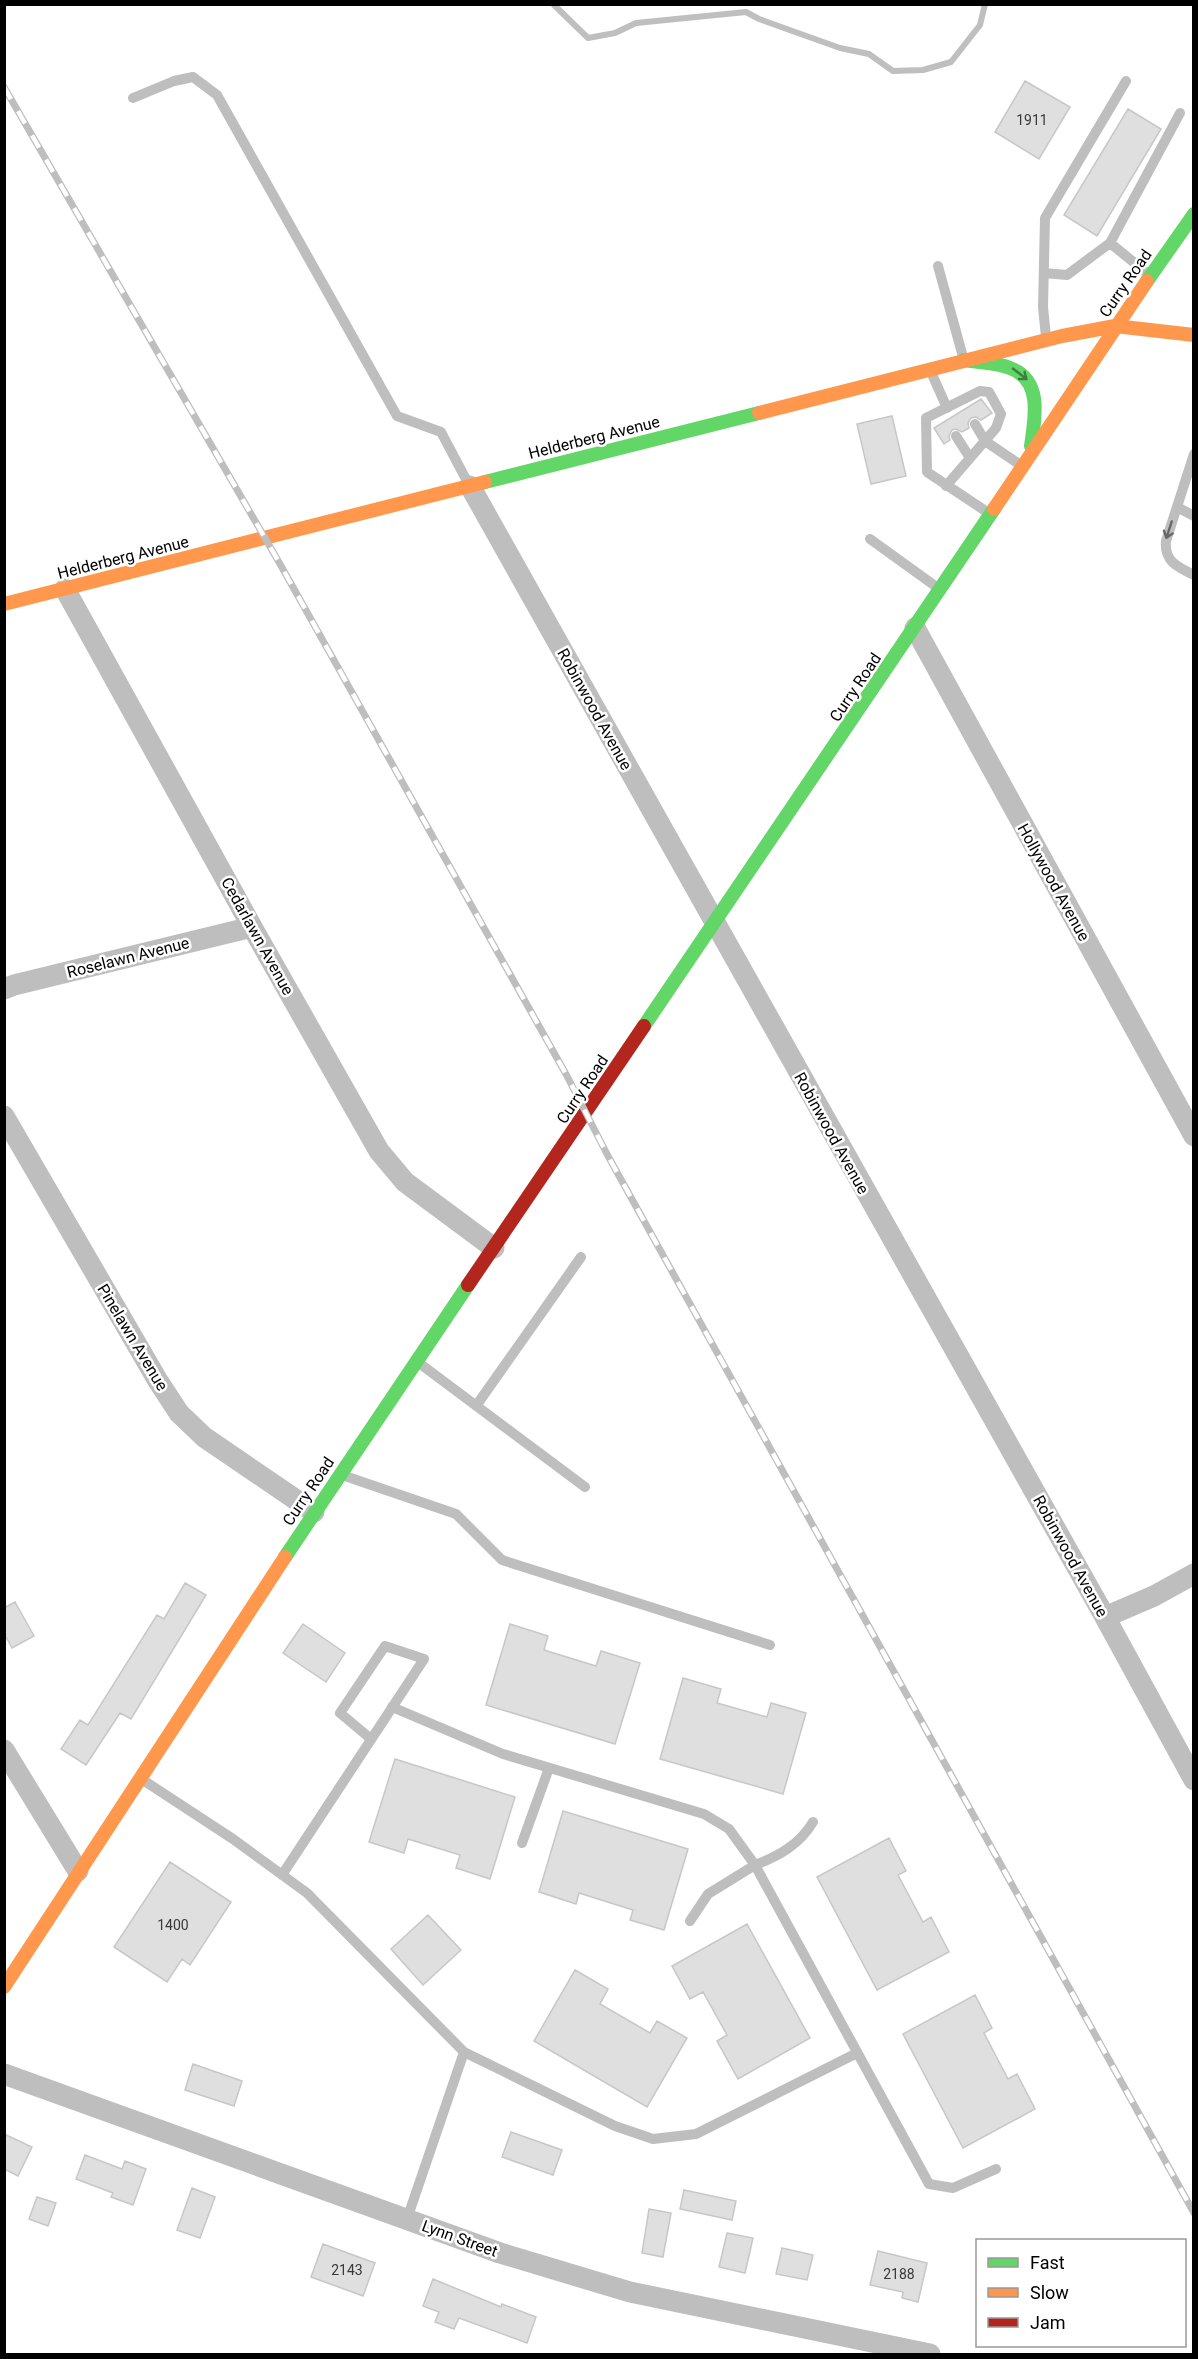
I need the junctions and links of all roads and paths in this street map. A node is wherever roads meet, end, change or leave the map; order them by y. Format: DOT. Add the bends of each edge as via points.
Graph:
graph roads {
  1 [pos="1126,81"];
  2 [pos="133,98"];
  3 [pos="1180,113"];
  4 [pos="1194,214"];
  5 [pos="1179,234"];
  6 [pos="1194,242"];
  7 [pos="1110,243"];
  8 [pos="938,266"];
  9 [pos="1044,273"];
  10 [pos="1150,275"];
  11 [pos="1115,326"];
  12 [pos="1194,335"];
  13 [pos="1047,340"];
  14 [pos="964,360"];
  15 [pos="930,369"];
  16 [pos="944,413"];
  17 [pos="975,424"];
  18 [pos="956,436"];
  19 [pos="986,441"];
  20 [pos="1030,453"];
  21 [pos="1193,457"];
  22 [pos="970,458"];
  23 [pos="1021,466"];
  24 [pos="470,486"];
  25 [pos="946,486"];
  26 [pos="1177,507"];
  27 [pos="990,514"];
  28 [pos="1194,516"];
  29 [pos="870,539"];
  30 [pos="1194,575"];
  31 [pos="65,589"];
  32 [pos="940,589"];
  33 [pos="4,604"];
  34 [pos="915,628"];
  35 [pos="713,922"];
  36 [pos="252,927"];
  37 [pos="4,989"];
  38 [pos="4,1116"];
  39 [pos="1194,1136"];
  40 [pos="494,1248"];
  41 [pos="581,1257"];
  42 [pos="416,1361"];
  43 [pos="476,1406"];
  44 [pos="339,1474"];
  45 [pos="585,1487"];
  46 [pos="314,1512"];
  47 [pos="1194,1574"];
  48 [pos="1105,1617"];
  49 [pos="770,1645"];
  50 [pos="392,1707"];
  51 [pos="371,1739"];
  52 [pos="4,1750"];
  53 [pos="549,1768"];
  54 [pos="139,1777"];
  55 [pos="1194,1780"];
  56 [pos="813,1822"];
  57 [pos="522,1843"];
  58 [pos="755,1865"];
  59 [pos="78,1871"];
  60 [pos="282,1875"];
  61 [pos="690,1921"];
  62 [pos="4,1987"];
  63 [pos="464,2052"];
  64 [pos="856,2053"];
  65 [pos="4,2074"];
  66 [pos="996,2169"];
  67 [pos="407,2219"];
  68 [pos="930,2355"];
  1 -- 9 [label="lane" via="1045,218"];
  2 -- 24 [label="lane" via="193,77 217,95 397,416 441,432"];
  3 -- 7 [label="lane"];
  4 -- 5 [label="main road, Curry Road"];
  5 -- 6 [label="lane"];
  5 -- 10 [label="main road, Curry Road"];
  7 -- 9 [label="lane" via="1067,275"];
  7 -- 10 [label="lane"];
  8 -- 14 [label="lane"];
  9 -- 13 [label="lane"];
  10 -- 11 [label="main road, Curry Road"];
  11 -- 12 [label="main road, Helderberg Avenue"];
  11 -- 13 [label="main road, Helderberg Avenue"];
  11 -- 20 [label="main road, Curry Road"];
  13 -- 14 [label="main road, Helderberg Avenue"];
  14 -- 15 [label="main road, Helderberg Avenue"];
  14 -- 20 [label="main road, one-way" via="1012,368 1027,379 1034,390 1036,410"];
  15 -- 16 [label="lane"];
  15 -- 24 [label="main road, Helderberg Avenue"];
  16 -- 19 [label="lane" via="980,391 989,392 1001,414"];
  16 -- 25 [label="lane" via="926,418 927,472"];
  17 -- 19 [label="lane"];
  18 -- 22 [label="lane"];
  19 -- 22 [label="lane"];
  19 -- 23 [label="lane"];
  20 -- 23 [label="main road, Curry Road"];
  21 -- 26 [label="lane"];
  22 -- 25 [label="lane"];
  23 -- 27 [label="main road, Curry Road"];
  24 -- 31 [label="main road, Helderberg Avenue"];
  24 -- 35 [label="street, Robinwood Avenue"];
  25 -- 27 [label="lane"];
  26 -- 28 [label="lane"];
  26 -- 30 [label="lane, one-way" via="1165,551 1177,567"];
  27 -- 32 [label="main road, Curry Road"];
  29 -- 32 [label="lane"];
  31 -- 33 [label="main road, Helderberg Avenue"];
  31 -- 36 [label="street, Cedarlawn Avenue"];
  32 -- 34 [label="main road, Curry Road"];
  34 -- 35 [label="main road, Curry Road"];
  34 -- 39 [label="street, Hollywood Avenue"];
  35 -- 40 [label="main road, Curry Road"];
  35 -- 48 [label="street, Robinwood Avenue"];
  36 -- 37 [label="street, Roselawn Avenue"];
  36 -- 40 [label="street, Cedarlawn Avenue" via="380,1151 405,1182"];
  38 -- 46 [label="street, Pinelawn Avenue" via="179,1413 204,1437"];
  40 -- 42 [label="main road, Curry Road"];
  41 -- 43 [label="lane"];
  42 -- 43 [label="lane"];
  42 -- 44 [label="main road, Curry Road"];
  43 -- 45 [label="lane"];
  44 -- 46 [label="main road, Curry Road"];
  44 -- 49 [label="lane" via="456,1514 502,1560"];
  46 -- 54 [label="main road, Curry Road"];
  47 -- 48 [label="street"];
  48 -- 55 [label="street, Robinwood Avenue"];
  50 -- 51 [label="lane"];
  50 -- 51 [label="lane" via="424,1659 385,1646 340,1713"];
  50 -- 53 [label="lane" via="503,1754"];
  51 -- 60 [label="lane"];
  52 -- 59 [label="street"];
  53 -- 57 [label="lane"];
  53 -- 58 [label="lane" via="705,1814 729,1829"];
  54 -- 59 [label="main road, Curry Road"];
  54 -- 60 [label="lane"];
  56 -- 58 [label="lane" via="804,1837 774,1858"];
  58 -- 61 [label="lane" via="708,1894"];
  58 -- 64 [label="lane"];
  59 -- 62 [label="main road, Curry Road"];
  60 -- 63 [label="lane" via="307,1893"];
  63 -- 64 [label="lane" via="615,2126 653,2139 696,2134"];
  63 -- 67 [label="lane"];
  64 -- 66 [label="lane" via="929,2184 953,2188"];
  65 -- 67 [label="street, Lynn Street"];
  67 -- 68 [label="street, Lynn Street" via="500,2253 630,2292"];
}
